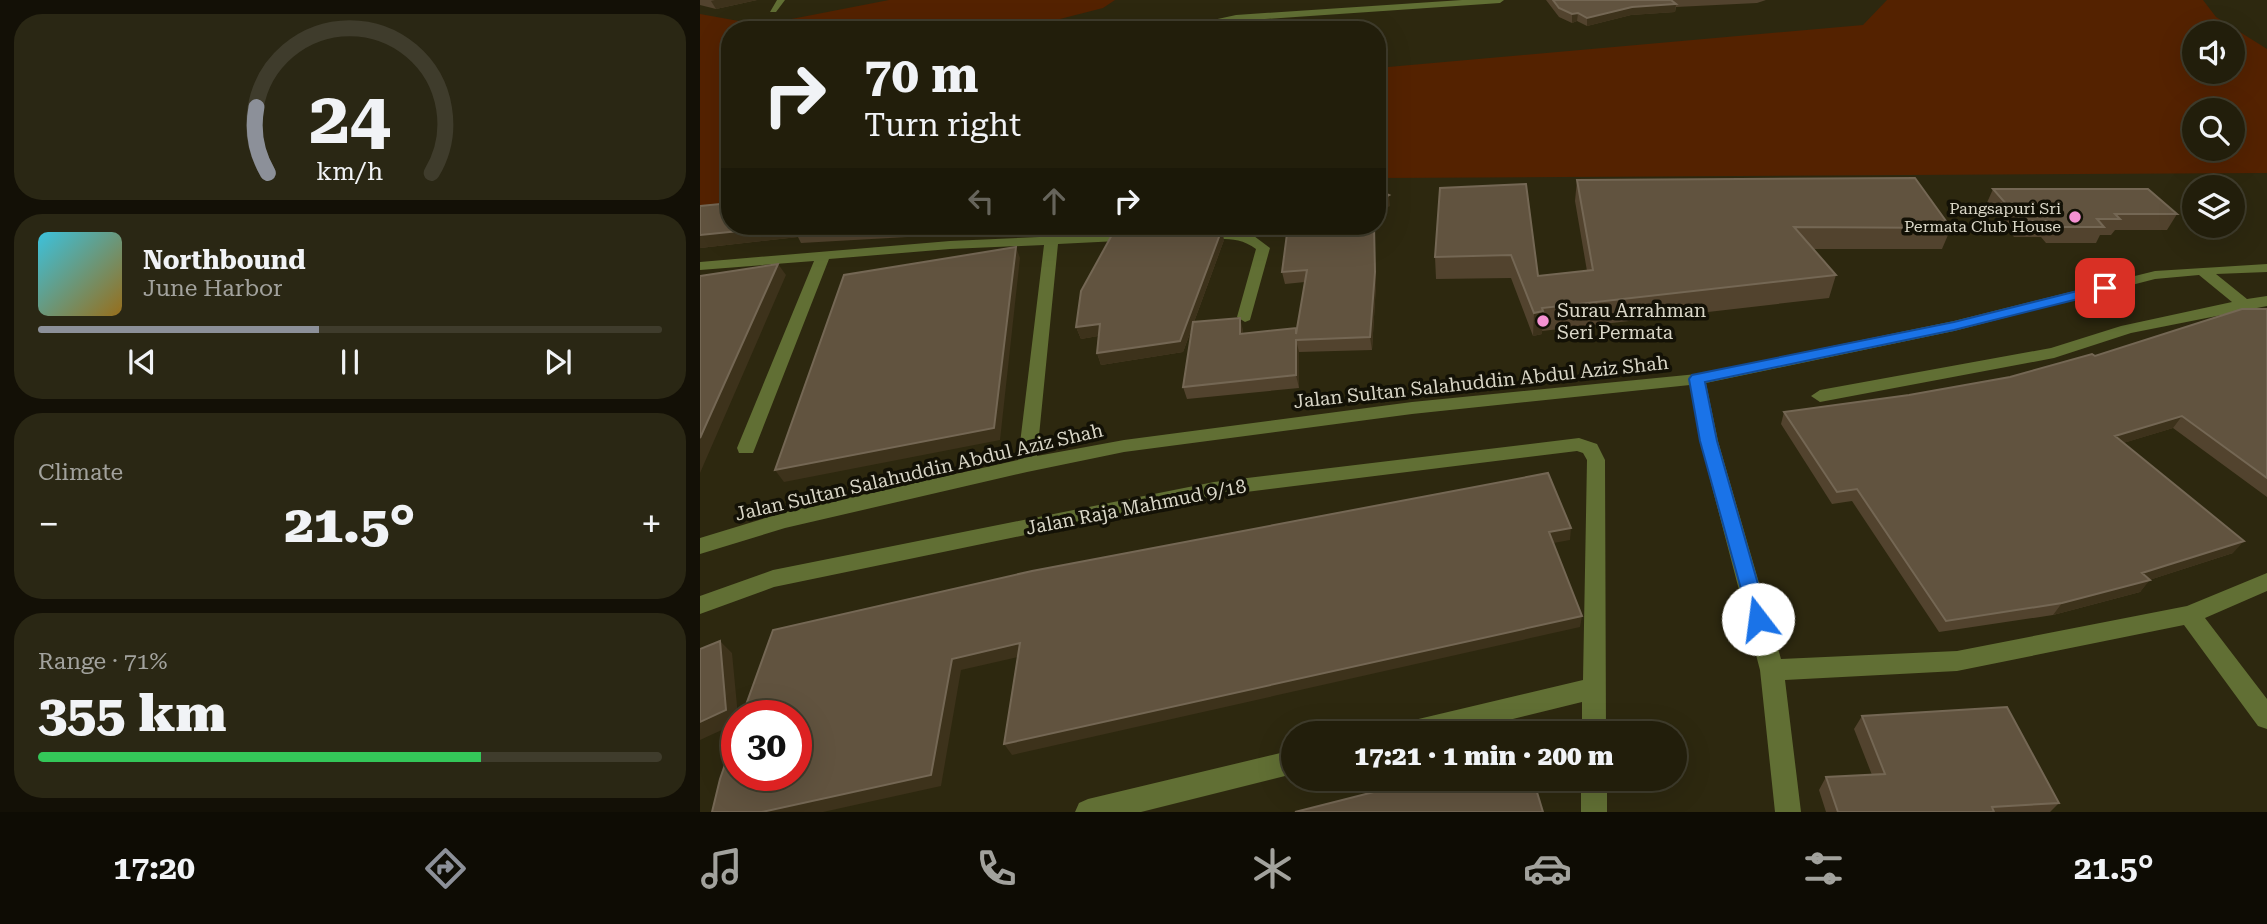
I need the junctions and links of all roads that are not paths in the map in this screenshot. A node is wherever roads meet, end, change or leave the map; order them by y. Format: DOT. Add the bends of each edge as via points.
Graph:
graph roads {
  1 [pos="781,0"];
  2 [pos="1500,0"];
  3 [pos="773,10"];
  4 [pos="1220,21"];
  5 [pos="1240,235"];
  6 [pos="1147,236"];
  7 [pos="1052,240"];
  8 [pos="823,256"];
  9 [pos="700,266"];
  10 [pos="2267,268"];
  11 [pos="2202,270"];
  12 [pos="2267,302"];
  13 [pos="2244,304"];
  14 [pos="1245,317"];
  15 [pos="1697,379"];
  16 [pos="1820,396"];
  17 [pos="746,448"];
  18 [pos="1027,465"];
  19 [pos="700,546"];
  20 [pos="2267,582"];
  21 [pos="700,605"];
  22 [pos="2189,615"];
  23 [pos="1772,670"];
  24 [pos="1595,688"];
  25 [pos="2267,718"];
  26 [pos="1459,721"];
  27 [pos="1594,721"];
  28 [pos="1281,765"];
  29 [pos="1594,791"];
  30 [pos="1088,812"];
  31 [pos="1594,812"];
  32 [pos="1788,812"];
  1 -- 3 [label="street"];
  2 -- 4 [label="street"];
  5 -- 14 [label="street" via="1252,237 1263,248"];
  6 -- 7 [label="street"];
  7 -- 8 [label="street"];
  7 -- 18 [label="street"];
  8 -- 9 [label="street"];
  8 -- 17 [label="street"];
  10 -- 11 [label="street, Jalan Sultan Salahuddin Abdul Aziz Shah"];
  11 -- 13 [label="street"];
  11 -- 15 [label="street, Jalan Sultan Salahuddin Abdul Aziz Shah" via="2155,275 1954,326"];
  12 -- 13 [label="street"];
  13 -- 16 [label="street" via="2127,329 2054,353"];
  15 -- 18 [label="street, Jalan Sultan Salahuddin Abdul Aziz Shah" via="1398,410 1124,446"];
  15 -- 23 [label="street" via="1709,441"];
  18 -- 19 [label="street, Jalan Sultan Salahuddin Abdul Aziz Shah" via="785,520"];
  20 -- 22 [label="street"];
  21 -- 24 [label="street, Jalan Raja Mahmud 9/18" via="773,579 1214,489 1579,444 1591,449 1596,460"];
  22 -- 23 [label="street" via="1957,661"];
  22 -- 25 [label="street"];
  23 -- 32 [label="street"];
  24 -- 26 [label="street"];
  24 -- 27 [label="street"];
  28 -- 30 [label="street"];
  29 -- 31 [label="street"];
}
